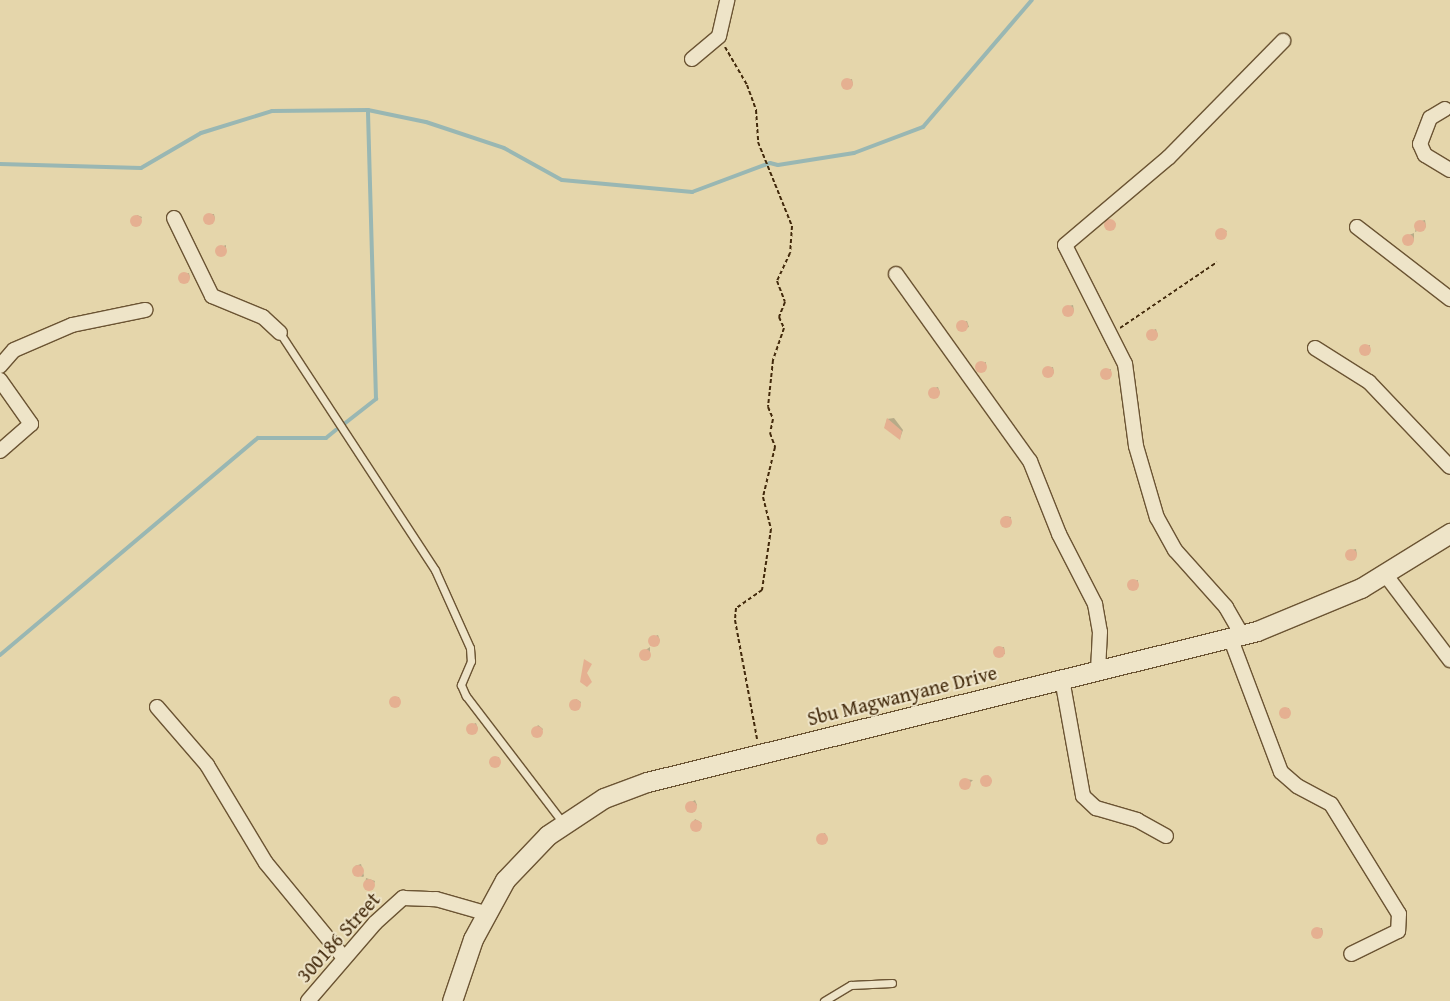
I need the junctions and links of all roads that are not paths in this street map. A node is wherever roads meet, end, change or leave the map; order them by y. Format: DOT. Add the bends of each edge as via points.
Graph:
graph roads {
  1 [pos="726,0"];
  2 [pos="1283,41"];
  3 [pos="692,59"];
  4 [pos="1445,109"];
  5 [pos="1450,170"];
  6 [pos="174,218"];
  7 [pos="1357,227"];
  8 [pos="896,274"];
  9 [pos="1450,299"];
  10 [pos="145,310"];
  11 [pos="280,333"];
  12 [pos="1315,348"];
  13 [pos="0,366"];
  14 [pos="0,380"];
  15 [pos="0,451"];
  16 [pos="1450,467"];
  17 [pos="1450,533"];
  18 [pos="1385,574"];
  19 [pos="1236,636"];
  20 [pos="1450,660"];
  21 [pos="1098,670"];
  22 [pos="1062,679"];
  23 [pos="157,707"];
  24 [pos="563,823"];
  25 [pos="1166,836"];
  26 [pos="485,913"];
  27 [pos="1351,954"];
  28 [pos="344,958"];
  29 [pos="892,983"];
  30 [pos="308,1001"];
  31 [pos="452,1001"];
  32 [pos="824,1001"];
  1 -- 3 [label="street" via="719,36"];
  2 -- 19 [label="street" via="1168,157 1065,245 1125,364 1136,446 1157,518 1175,550 1226,606"];
  4 -- 5 [label="street" via="1430,118 1420,144 1425,155"];
  6 -- 11 [label="street" via="212,296 262,317"];
  7 -- 9 [label="street"];
  8 -- 21 [label="street" via="1030,461 1059,534 1095,604 1100,632"];
  10 -- 13 [label="street" via="72,325 14,350"];
  11 -- 24 [label="lane" via="435,570 470,648 462,689"];
  12 -- 16 [label="street" via="1369,382"];
  14 -- 15 [label="street" via="31,424"];
  17 -- 18 [label="main road, Sbu Magwanyane Drive"];
  18 -- 19 [label="main road, Sbu Magwanyane Drive" via="1323,606"];
  18 -- 20 [label="street"];
  19 -- 21 [label="main road, Sbu Magwanyane Drive"];
  19 -- 27 [label="street" via="1281,772 1297,786 1331,804 1399,914 1398,931"];
  21 -- 22 [label="main road, Sbu Magwanyane Drive"];
  22 -- 24 [label="main road, Sbu Magwanyane Drive" via="647,782 604,798"];
  22 -- 25 [label="street" via="1083,796 1096,808 1136,820"];
  23 -- 28 [label="street" via="207,765 266,864"];
  24 -- 26 [label="main road, Sbu Magwanyane Drive" via="526,855"];
  26 -- 28 [label="street, 300186 Street" via="409,896 382,916"];
  26 -- 31 [label="main road, Sbu Magwanyane Drive"];
  28 -- 30 [label="street, 300186 Street"];
  29 -- 32 [label="lane" via="851,985"];
}
